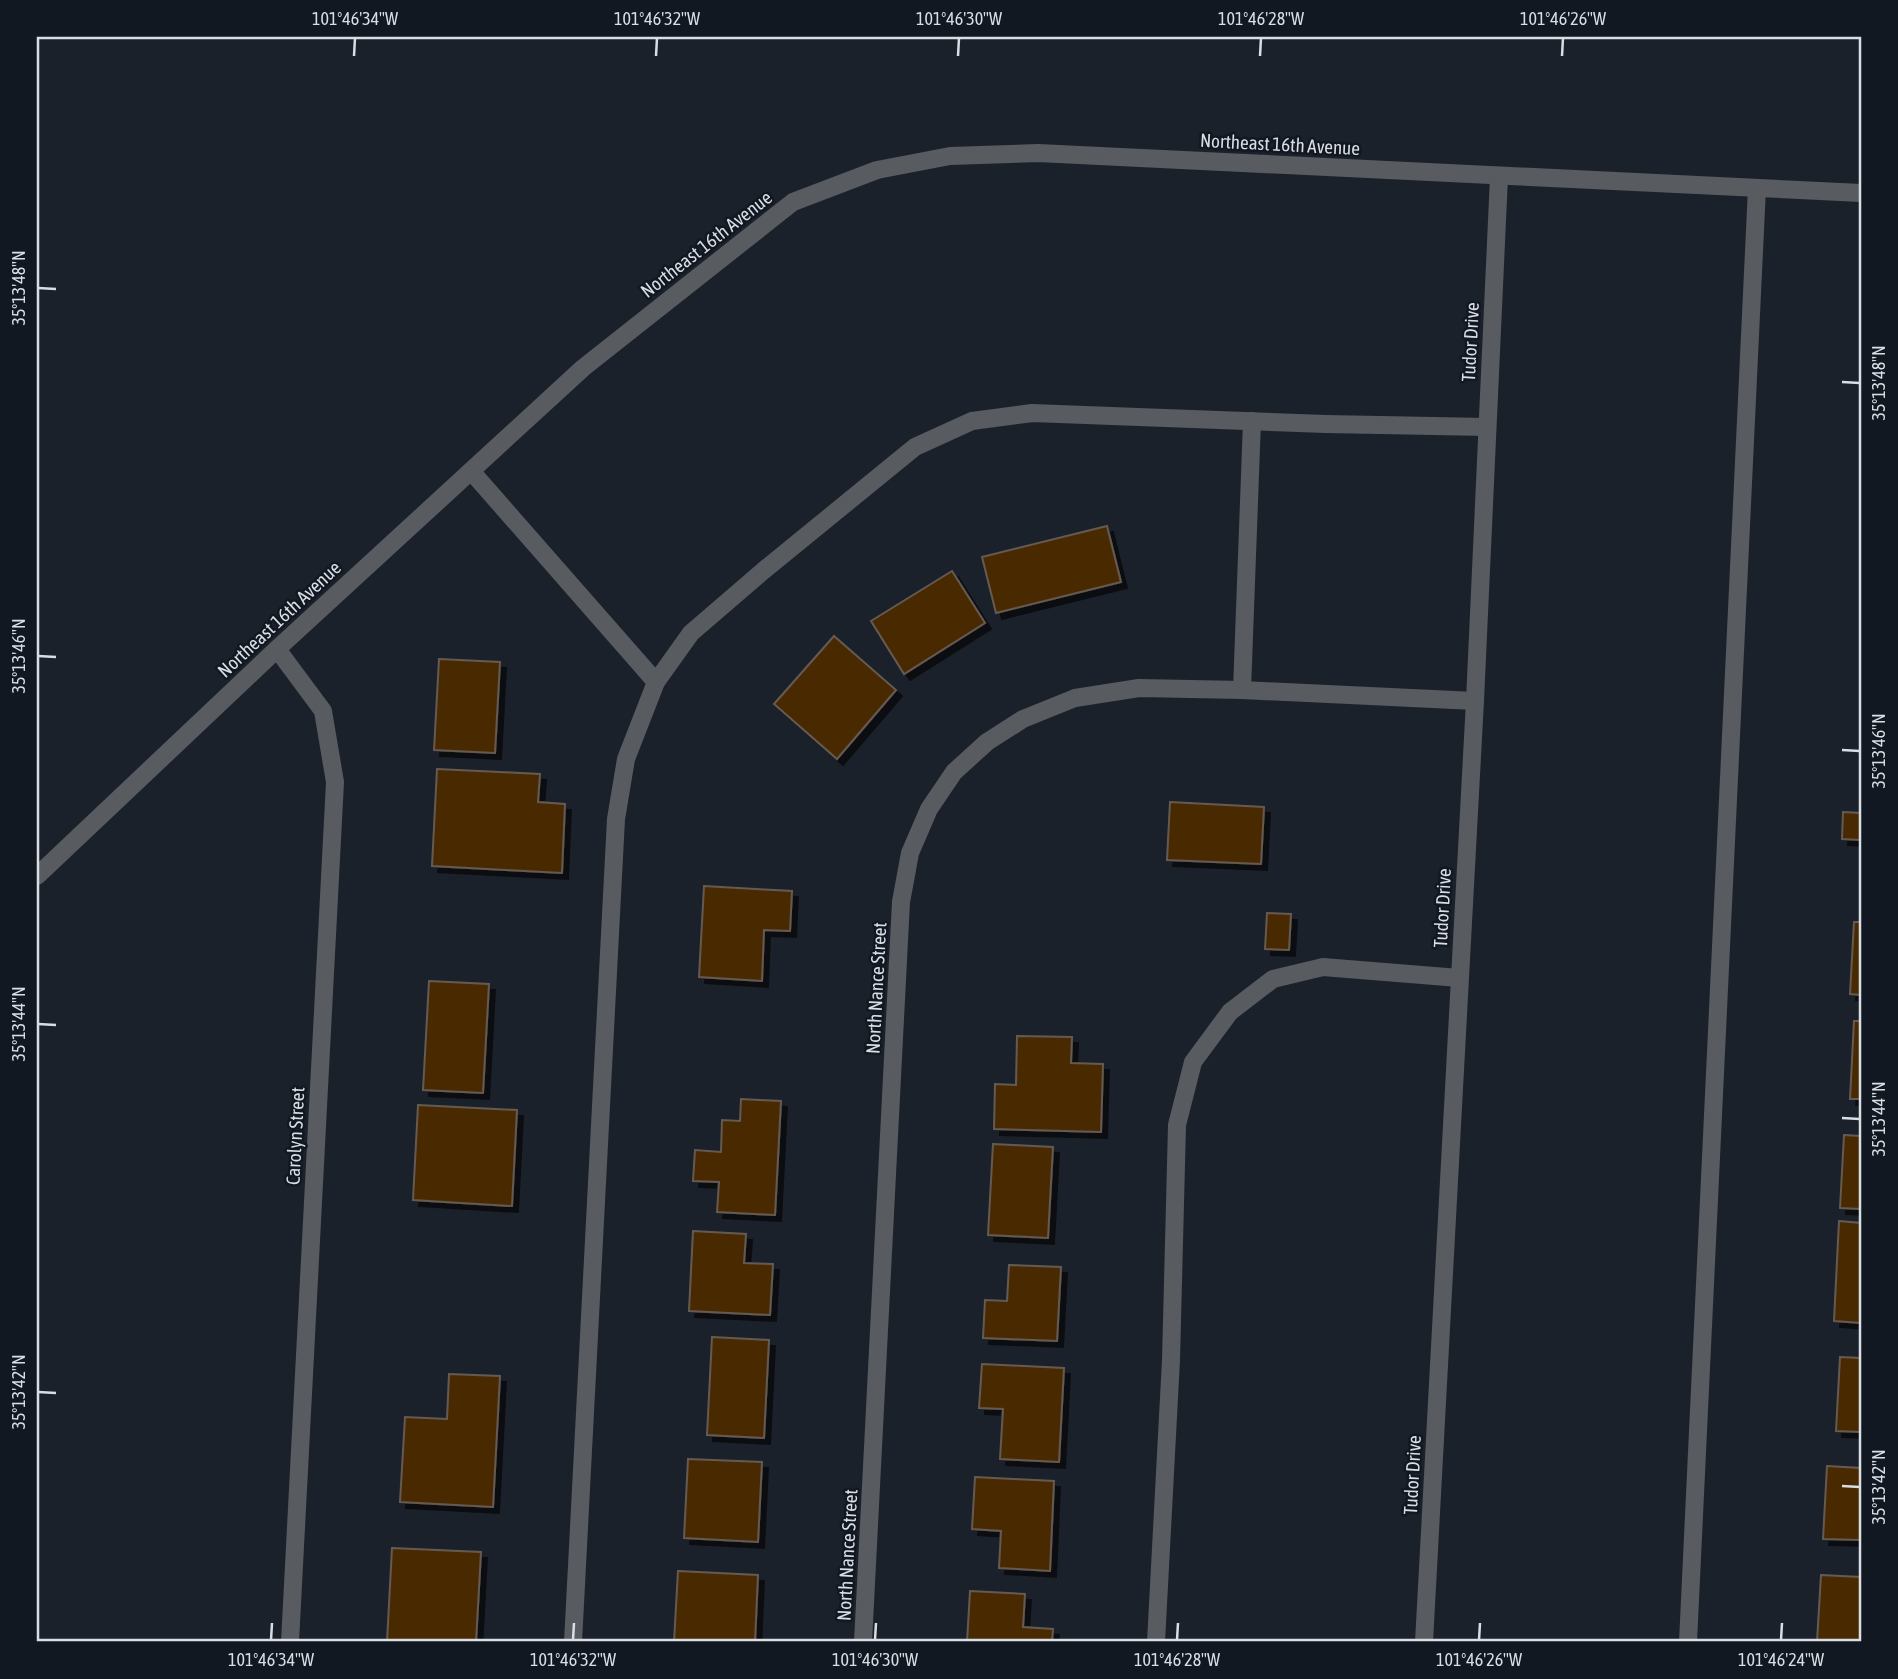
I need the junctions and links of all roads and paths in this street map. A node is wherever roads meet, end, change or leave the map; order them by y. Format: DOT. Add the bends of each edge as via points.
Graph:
graph roads {
  1 [pos="1499,177"];
  2 [pos="1757,188"];
  3 [pos="1861,193"];
  4 [pos="1252,422"];
  5 [pos="1487,427"];
  6 [pos="471,471"];
  7 [pos="277,649"];
  8 [pos="656,682"];
  9 [pos="1242,690"];
  10 [pos="1475,701"];
  11 [pos="37,876"];
  12 [pos="1459,978"];
  13 [pos="290,1642"];
  14 [pos="573,1642"];
  15 [pos="863,1642"];
  16 [pos="1156,1642"];
  17 [pos="1424,1642"];
  18 [pos="1688,1642"];
  1 -- 2 [label="street, Northeast 16th Avenue"];
  1 -- 5 [label="street, Tudor Drive"];
  1 -- 6 [label="street, Northeast 16th Avenue" via="1038,153 950,156 877,170 793,202 583,368"];
  2 -- 3 [label="street, Northeast 16th Avenue"];
  2 -- 18 [label="street"];
  4 -- 5 [label="street"];
  4 -- 8 [label="street" via="1032,413 972,421 915,447 763,571 691,633"];
  4 -- 9 [label="street"];
  5 -- 10 [label="street, Tudor Drive"];
  6 -- 7 [label="street, Northeast 16th Avenue"];
  6 -- 8 [label="street"];
  7 -- 11 [label="street, Northeast 16th Avenue"];
  7 -- 13 [label="street, Carolyn Street" via="323,711 335,782"];
  8 -- 14 [label="street" via="626,759 616,819"];
  9 -- 10 [label="street, North Nance Street"];
  9 -- 15 [label="street, North Nance Street" via="1139,688 1075,698 1023,719 987,742 954,772 929,809 910,853 901,902"];
  10 -- 12 [label="street, Tudor Drive"];
  12 -- 16 [label="street" via="1323,967 1273,979 1230,1012 1193,1062 1177,1125 1171,1360"];
  12 -- 17 [label="street, Tudor Drive"];
}
